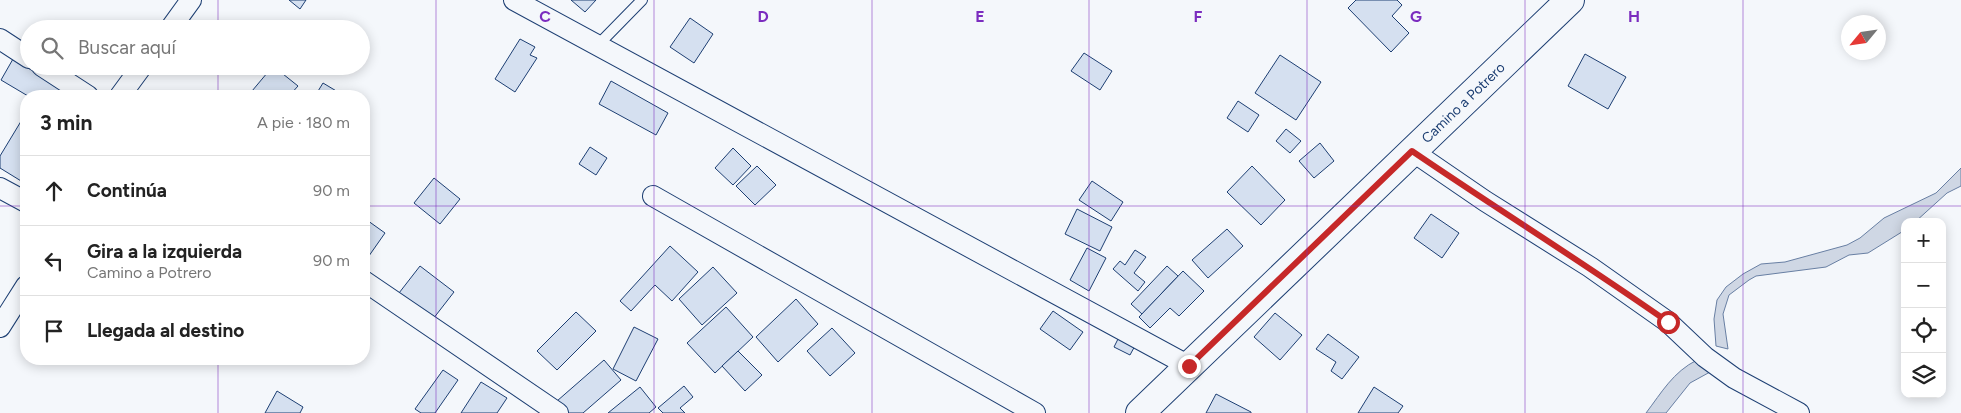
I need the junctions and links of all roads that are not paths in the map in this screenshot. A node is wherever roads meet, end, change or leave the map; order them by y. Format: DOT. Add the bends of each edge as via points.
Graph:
graph roads {
  1 [pos="191,0"];
  2 [pos="514,0"];
  3 [pos="642,0"];
  4 [pos="1570,0"];
  5 [pos="177,20"];
  6 [pos="0,39"];
  7 [pos="598,46"];
  8 [pos="20,52"];
  9 [pos="56,75"];
  10 [pos="135,75"];
  11 [pos="79,90"];
  12 [pos="124,90"];
  13 [pos="1412,151"];
  14 [pos="0,188"];
  15 [pos="653,196"];
  16 [pos="20,199"];
  17 [pos="370,285"];
  18 [pos="20,295"];
  19 [pos="0,327"];
  20 [pos="1189,366"];
  21 [pos="558,413"];
  22 [pos="1035,413"];
  23 [pos="1140,413"];
  24 [pos="1799,413"];
  1 -- 5 [label="street"];
  2 -- 7 [label="street"];
  3 -- 7 [label="lane"];
  4 -- 13 [label="street, Camino a Potrero"];
  6 -- 8 [label="street"];
  7 -- 20 [label="street"];
  9 -- 11 [label="street"];
  10 -- 12 [label="street"];
  13 -- 20 [label="street, Camino a Potrero"];
  13 -- 24 [label="street" via="1668,322 1705,357 1734,378"];
  14 -- 16 [label="street"];
  15 -- 22 [label="street"];
  17 -- 21 [label="street"];
  18 -- 19 [label="street"];
  20 -- 23 [label="street, Camino a Potrero"];
}
